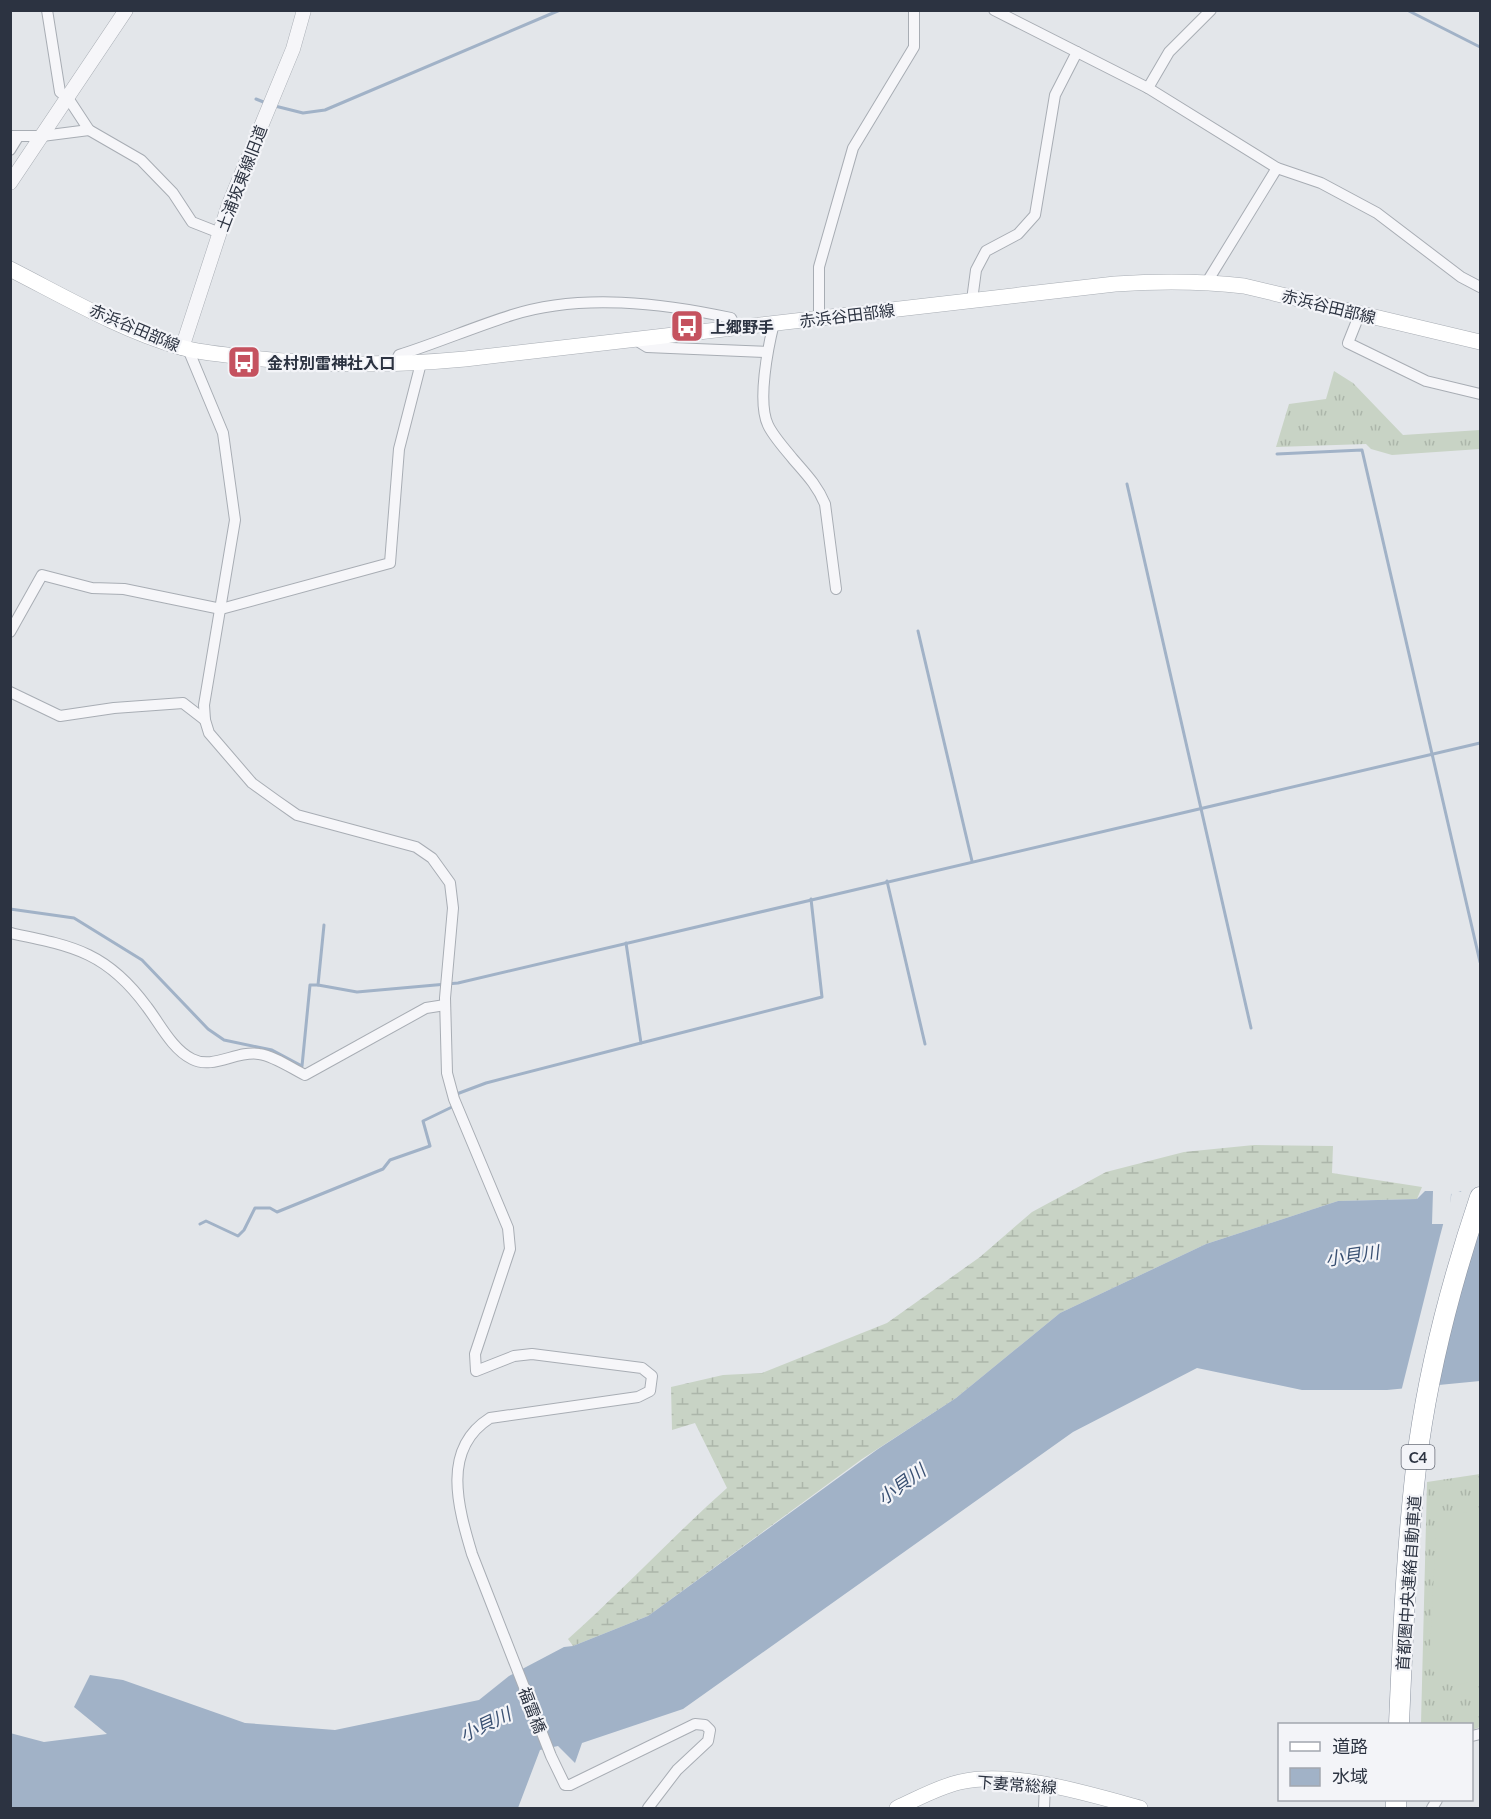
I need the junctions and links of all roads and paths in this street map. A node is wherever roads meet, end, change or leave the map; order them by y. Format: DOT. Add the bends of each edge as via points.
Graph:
graph roads {
  1 [pos="47,10"];
  2 [pos="126,10"];
  3 [pos="304,10"];
  4 [pos="914,10"];
  5 [pos="994,10"];
  6 [pos="1211,10"];
  7 [pos="1077,52"];
  8 [pos="1148,88"];
  9 [pos="68,98"];
  10 [pos="89,130"];
  11 [pos="14,136"];
  12 [pos="42,136"];
  13 [pos="10,150"];
  14 [pos="1277,168"];
  15 [pos="10,183"];
  16 [pos="220,233"];
  17 [pos="10,269"];
  18 [pos="1207,282"];
  19 [pos="1480,287"];
  20 [pos="972,300"];
  21 [pos="1360,313"];
  22 [pos="819,318"];
  23 [pos="774,323"];
  24 [pos="735,327"];
  25 [pos="634,339"];
  26 [pos="1480,342"];
  27 [pos="185,349"];
  28 [pos="767,352"];
  29 [pos="421,363"];
  30 [pos="394,364"];
  31 [pos="1480,394"];
  32 [pos="836,589"];
  33 [pos="221,609"];
  34 [pos="10,632"];
  35 [pos="10,692"];
  36 [pos="205,720"];
  37 [pos="10,933"];
  38 [pos="446,1005"];
  39 [pos="1480,1197"];
  40 [pos="1399,1723"];
  41 [pos="1045,1784"];
  42 [pos="648,1809"];
  43 [pos="897,1809"];
  44 [pos="1044,1809"];
  45 [pos="1140,1809"];
  1 -- 9 [label="street" via="60,92"];
  2 -- 9 [label="street"];
  3 -- 16 [label="street, 土浦坂東線旧道" via="293,49"];
  4 -- 22 [label="street" via="914,47 853,148 819,267"];
  5 -- 7 [label="street"];
  6 -- 8 [label="street" via="1168,52"];
  7 -- 8 [label="street"];
  7 -- 20 [label="street" via="1055,95 1035,214 1018,234 986,251 976,270"];
  8 -- 14 [label="street"];
  9 -- 10 [label="street"];
  9 -- 12 [label="street"];
  10 -- 12 [label="street"];
  10 -- 16 [label="street" via="141,160 173,193 192,222"];
  11 -- 12 [label="street"];
  11 -- 13 [label="street"];
  12 -- 15 [label="street"];
  14 -- 18 [label="street"];
  14 -- 19 [label="street" via="1321,183 1377,213"];
  16 -- 27 [label="street, 土浦坂東線旧道"];
  17 -- 27 [label="main road, 赤浜谷田部線" via="96,312"];
  18 -- 20 [label="main road, 赤浜谷田部線" via="1114,284"];
  18 -- 21 [label="main road, 赤浜谷田部線" via="1279,293"];
  20 -- 22 [label="main road, 赤浜谷田部線"];
  21 -- 26 [label="main road, 赤浜谷田部線"];
  21 -- 31 [label="street" via="1348,343 1426,381"];
  22 -- 23 [label="main road, 赤浜谷田部線"];
  23 -- 24 [label="main road, 赤浜谷田部線"];
  23 -- 28 [label="street"];
  24 -- 25 [label="main road, 赤浜谷田部線"];
  24 -- 30 [label="street" via="731,318 695,310 596,303 562,306 513,314 399,355"];
  25 -- 28 [label="street" via="647,347"];
  25 -- 29 [label="main road, 赤浜谷田部線"];
  27 -- 30 [label="main road, 赤浜谷田部線" via="284,362"];
  27 -- 33 [label="street" via="223,433 232,490 236,520"];
  28 -- 32 [label="street" via="767,424 811,477 825,504"];
  29 -- 30 [label="main road, 赤浜谷田部線"];
  29 -- 33 [label="street" via="399,449 390,563"];
  33 -- 34 [label="street" via="124,589 92,588 42,575"];
  33 -- 36 [label="street" via="204,705"];
  35 -- 36 [label="street" via="60,716 183,703"];
  36 -- 38 [label="street" via="209,733 252,783 297,815 416,847 432,858 450,883 453,908"];
  37 -- 38 [label="street" via="63,944 111,967 141,998 176,1046 192,1059 211,1063 258,1054 305,1075 426,1008"];
  38 -- 42 [label="street, 福雷橋" via="447,1073 454,1099 495,1192 510,1239 475,1354 476,1371 514,1356 532,1354 642,1368 653,1383 650,1391 638,1397 490,1418 474,1428 466,1439 456,1476 462,1520 565,1785 695,1724 710,1730 708,1741 677,1770"];
  39 -- 40 [label="highway, 首都圏中央連絡自動車道 / C4" via="1449,1299 1420,1441 1405,1584"];
  41 -- 43 [label="main road, 下妻常総線" via="963,1781"];
  41 -- 44 [label="street"];
  41 -- 45 [label="main road, 下妻常総線"];
}
